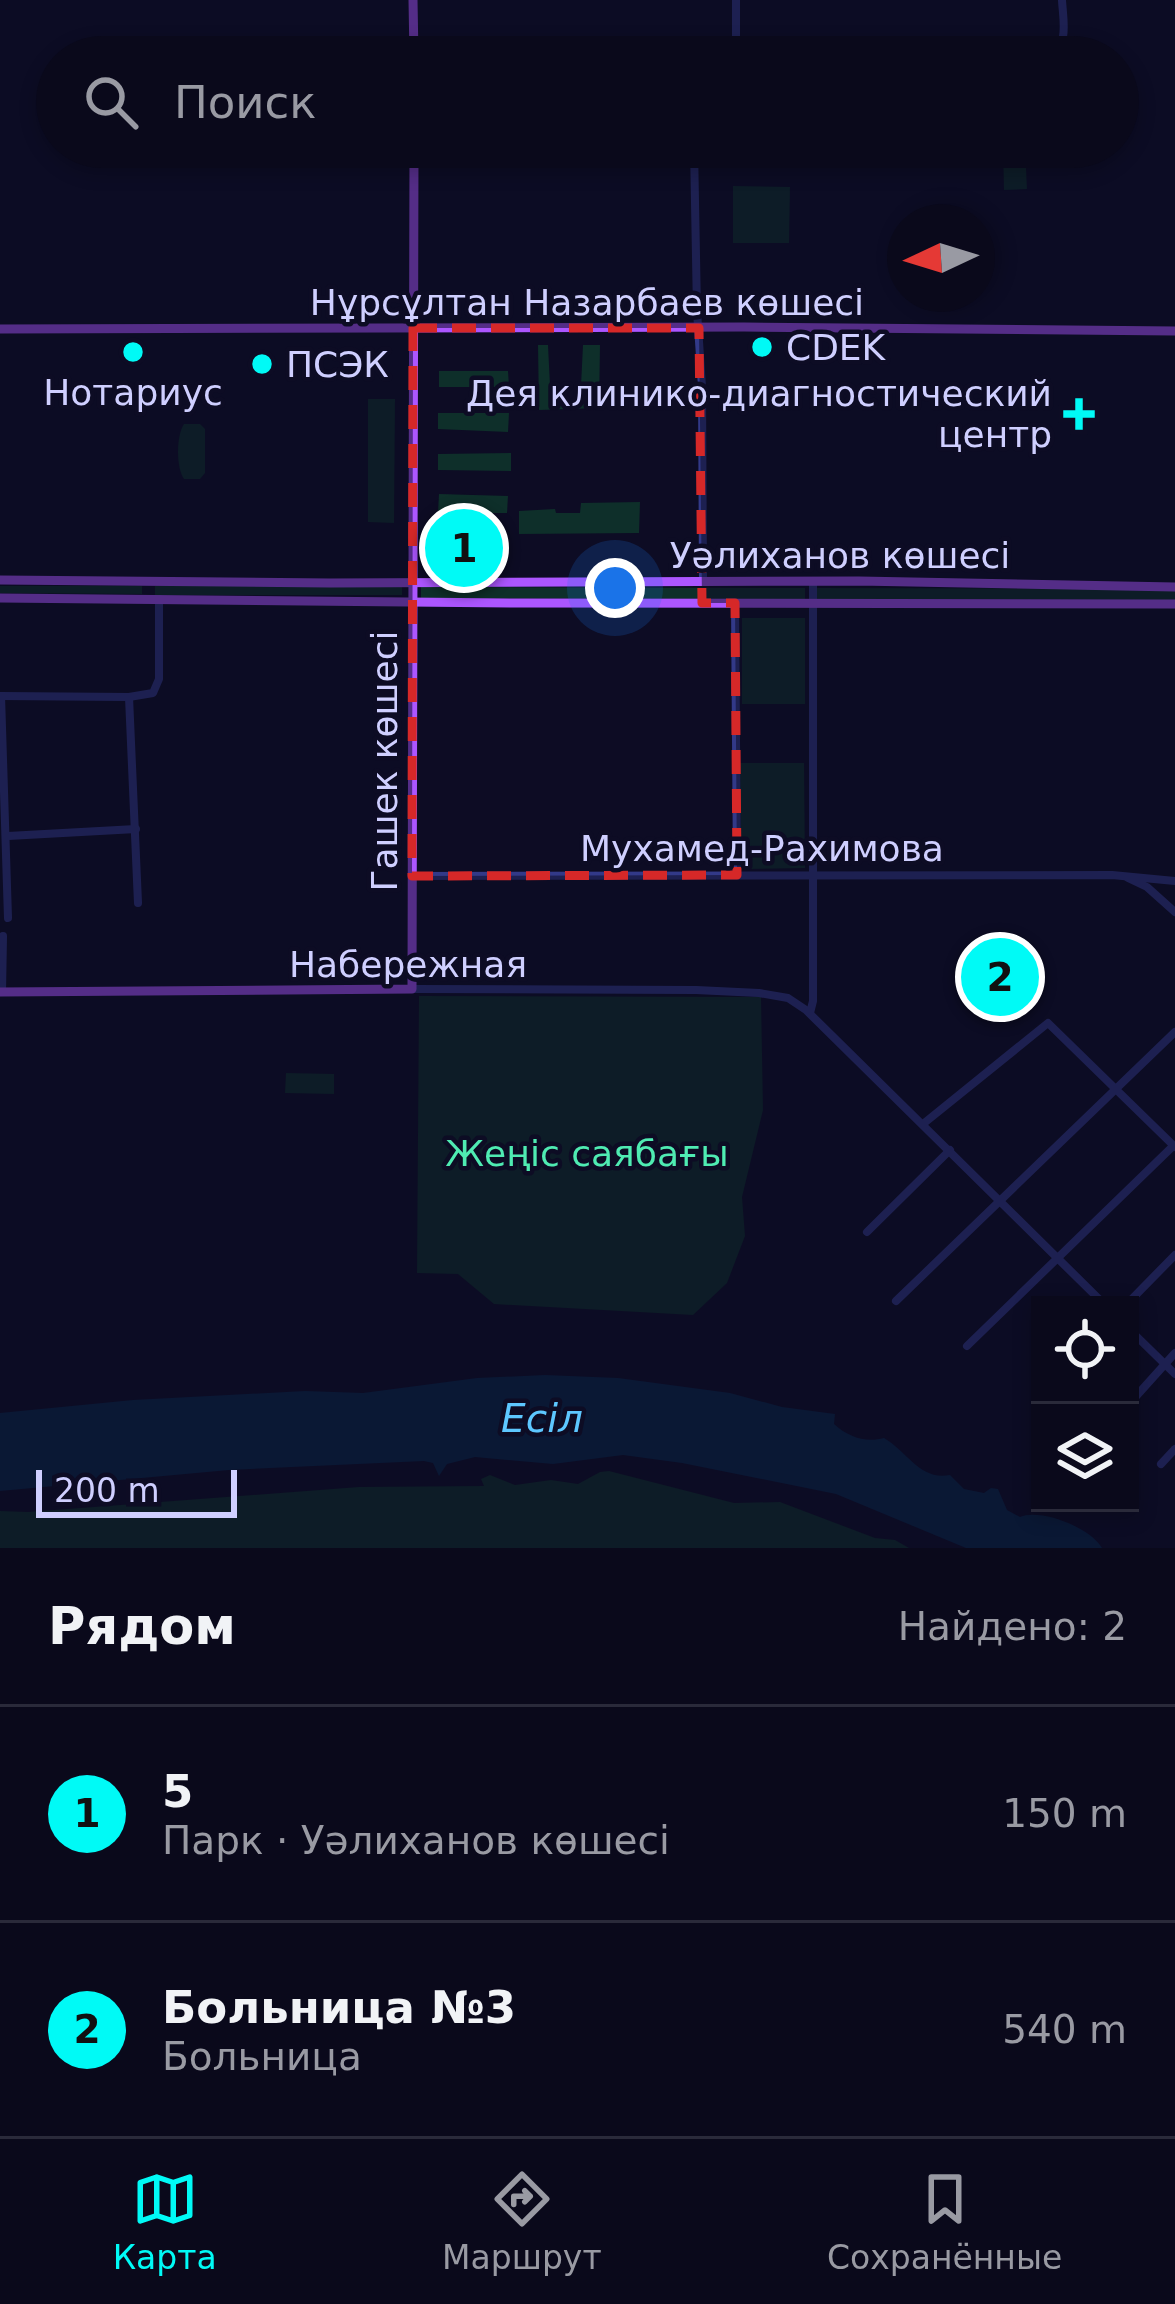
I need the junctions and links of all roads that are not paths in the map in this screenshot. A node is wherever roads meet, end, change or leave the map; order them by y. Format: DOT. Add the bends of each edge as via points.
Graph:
graph roads {
  1 [pos="736,0"];
  2 [pos="1062,0"];
  3 [pos="414,2"];
  4 [pos="414,36"];
  5 [pos="736,36"];
  6 [pos="1062,36"];
  7 [pos="414,168"];
  8 [pos="695,168"];
  9 [pos="0,328"];
  10 [pos="413,328"];
  11 [pos="699,328"];
  12 [pos="1175,331"];
  13 [pos="0,580"];
  14 [pos="412,581"];
  15 [pos="646,581"];
  16 [pos="813,581"];
  17 [pos="149,582"];
  18 [pos="703,582"];
  19 [pos="1175,586"];
  20 [pos="0,598"];
  21 [pos="154,599"];
  22 [pos="412,603"];
  23 [pos="646,603"];
  24 [pos="735,603"];
  25 [pos="812,603"];
  26 [pos="1175,604"];
  27 [pos="1,696"];
  28 [pos="129,697"];
  29 [pos="136,829"];
  30 [pos="8,836"];
  31 [pos="812,874"];
  32 [pos="737,875"];
  33 [pos="1112,875"];
  34 [pos="412,876"];
  35 [pos="1175,881"];
  36 [pos="138,903"];
  37 [pos="1175,911"];
  38 [pos="8,918"];
  39 [pos="4,936"];
  40 [pos="813,986"];
  41 [pos="412,989"];
  42 [pos="1,992"];
  43 [pos="788,998"];
  44 [pos="809,1013"];
  45 [pos="1175,1032"];
  46 [pos="1116,1089"];
  47 [pos="923,1124"];
  48 [pos="1174,1145"];
  49 [pos="950,1150"];
  50 [pos="1000,1200"];
  51 [pos="867,1232"];
  52 [pos="1175,1255"];
  53 [pos="1058,1257"];
  54 [pos="1096,1296"];
  55 [pos="1135,1296"];
  56 [pos="896,1301"];
  57 [pos="1139,1339"];
  58 [pos="968,1346"];
  59 [pos="1175,1354"];
  60 [pos="1165,1365"];
  61 [pos="1175,1374"];
  62 [pos="1139,1393"];
  63 [pos="1175,1450"];
  64 [pos="1161,1464"];
  1 -- 5 [label="street"];
  2 -- 6 [label="street"];
  3 -- 4 [label="main road"];
  7 -- 10 [label="main road, Гашек көшесі"];
  8 -- 11 [label="street"];
  9 -- 10 [label="main road, Нұрсұлтан Назарбаев көшесі"];
  10 -- 11 [label="main road, Нұрсұлтан Назарбаев көшесі"];
  10 -- 14 [label="main road, Гашек көшесі"];
  11 -- 12 [label="main road, Нұрсұлтан Назарбаев көшесі"];
  11 -- 18 [label="street"];
  13 -- 17 [label="main road, Уәлиханов көшесі"];
  14 -- 15 [label="main road, Уәлиханов көшесі"];
  14 -- 17 [label="main road, Уәлиханов көшесі"];
  14 -- 22 [label="main road, Гашек көшесі"];
  15 -- 18 [label="main road, Уәлиханов көшесі"];
  15 -- 23 [label="main road"];
  16 -- 18 [label="main road, Уәлиханов көшесі"];
  16 -- 19 [label="main road, Уәлиханов көшесі"];
  16 -- 25 [label="street"];
  17 -- 21 [label="street"];
  20 -- 21 [label="main road, Уәлиханов көшесі"];
  21 -- 22 [label="main road, Уәлиханов көшесі"];
  21 -- 28 [label="street" via="158,687"];
  22 -- 23 [label="main road, Уәлиханов көшесі"];
  22 -- 34 [label="main road, Гашек көшесі"];
  23 -- 24 [label="main road, Уәлиханов көшесі"];
  24 -- 25 [label="main road, Уәлиханов көшесі"];
  24 -- 32 [label="street"];
  25 -- 26 [label="main road, Уәлиханов көшесі"];
  25 -- 31 [label="street"];
  27 -- 28 [label="street"];
  27 -- 30 [label="street"];
  28 -- 29 [label="street"];
  29 -- 30 [label="street"];
  29 -- 36 [label="street"];
  30 -- 38 [label="street"];
  31 -- 32 [label="street, Мухамед-Рахимова"];
  31 -- 33 [label="street, Мухамед-Рахимова"];
  31 -- 40 [label="street"];
  32 -- 34 [label="street, Мухамед-Рахимова"];
  33 -- 35 [label="street, Мухамед-Рахимова"];
  33 -- 37 [label="street" via="1140,883"];
  34 -- 41 [label="main road, Гашек көшесі"];
  35 -- 37 [label="street" via="1164,892"];
  39 -- 42 [label="street"];
  40 -- 43 [label="street"];
  40 -- 44 [label="street"];
  41 -- 42 [label="main road, Набережная"];
  41 -- 43 [label="street, Набережная"];
  43 -- 44 [label="street, Набережная"];
  44 -- 47 [label="street, Набережная"];
  45 -- 46 [label="street"];
  46 -- 47 [label="street" via="1048,1023"];
  46 -- 48 [label="street"];
  46 -- 50 [label="street"];
  47 -- 49 [label="street, Набережная"];
  48 -- 53 [label="street"];
  49 -- 50 [label="street, Набережная"];
  49 -- 51 [label="street"];
  50 -- 53 [label="street, Набережная"];
  50 -- 56 [label="street"];
  52 -- 55 [label="street"];
  53 -- 54 [label="street, Набережная"];
  53 -- 58 [label="street"];
  57 -- 60 [label="street"];
  59 -- 60 [label="street"];
  60 -- 61 [label="street"];
  60 -- 62 [label="street"];
  63 -- 64 [label="street"];
}
